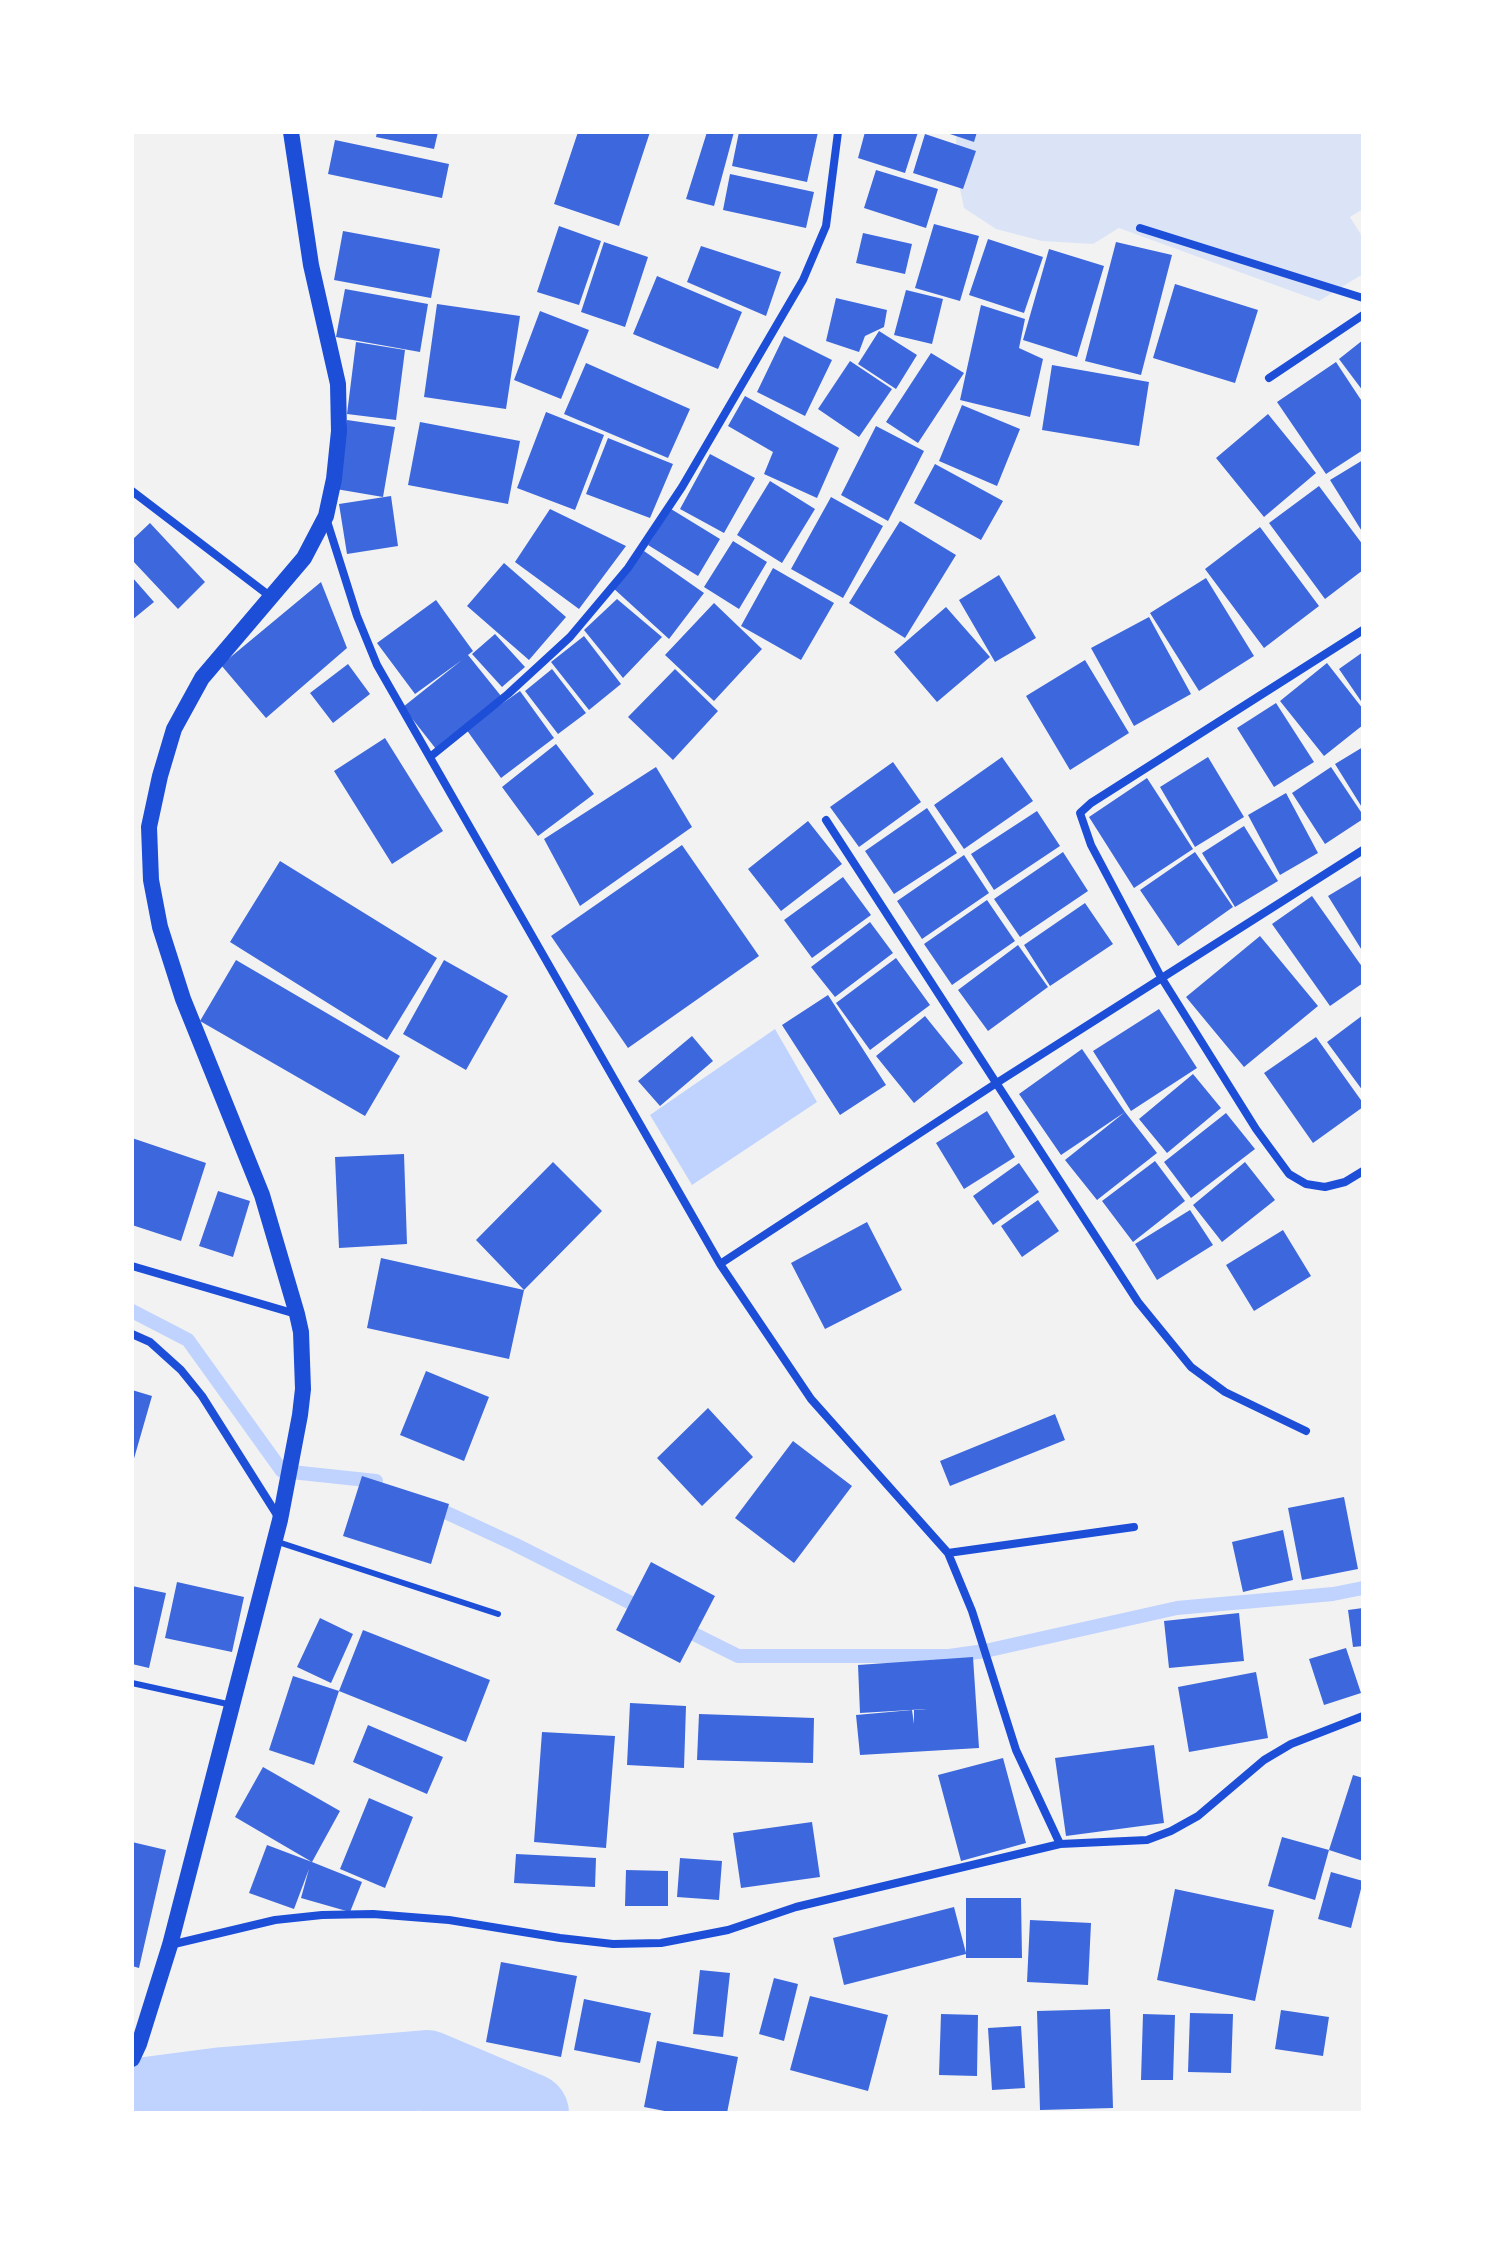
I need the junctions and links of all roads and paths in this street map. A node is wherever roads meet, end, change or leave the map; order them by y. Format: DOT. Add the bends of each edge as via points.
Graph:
graph roads {
  1 [pos="291,132"];
  2 [pos="838,132"];
  3 [pos="1140,228"];
  4 [pos="1363,298"];
  5 [pos="1363,315"];
  6 [pos="1269,378"];
  7 [pos="132,491"];
  8 [pos="326,516"];
  9 [pos="271,597"];
  10 [pos="1363,630"];
  11 [pos="430,757"];
  12 [pos="826,820"];
  13 [pos="1363,850"];
  14 [pos="1161,977"];
  15 [pos="995,1084"];
  16 [pos="1363,1171"];
  17 [pos="720,1264"];
  18 [pos="132,1266"];
  19 [pos="297,1314"];
  20 [pos="132,1334"];
  21 [pos="1306,1431"];
  22 [pos="280,1520"];
  23 [pos="1134,1527"];
  24 [pos="274,1541"];
  25 [pos="948,1553"];
  26 [pos="498,1614"];
  27 [pos="132,1683"];
  28 [pos="232,1705"];
  29 [pos="1363,1716"];
  30 [pos="1060,1844"];
  31 [pos="170,1945"];
  32 [pos="135,2051"];
  1 -- 8 [label="main road" via="311,265 338,384 339,431"];
  2 -- 11 [label="street" via="826,226 803,280 682,487 628,568 570,637"];
  3 -- 4 [label="street"];
  5 -- 6 [label="street"];
  7 -- 9 [label="street"];
  8 -- 9 [label="main road" via="304,558"];
  8 -- 11 [label="street" via="372,653"];
  9 -- 19 [label="main road" via="202,678 174,729 149,827 160,927 183,999 262,1195"];
  10 -- 14 [label="street" via="1080,813 1091,845"];
  11 -- 17 [label="street"];
  12 -- 15 [label="street"];
  13 -- 14 [label="street"];
  14 -- 15 [label="street"];
  14 -- 16 [label="street" via="1289,1174 1325,1187"];
  15 -- 17 [label="street"];
  15 -- 21 [label="street" via="1138,1302 1191,1367 1225,1392"];
  17 -- 25 [label="street" via="811,1399"];
  18 -- 19 [label="street"];
  19 -- 22 [label="main road" via="303,1389"];
  20 -- 22 [label="street" via="150,1342 202,1396"];
  22 -- 24 [label="main road"];
  23 -- 25 [label="street"];
  24 -- 26 [label="lane"];
  24 -- 28 [label="main road"];
  25 -- 30 [label="street" via="1016,1750"];
  27 -- 28 [label="lane"];
  28 -- 31 [label="main road"];
  29 -- 30 [label="street" via="1264,1760 1198,1816 1171,1831 1147,1840"];
  30 -- 31 [label="street" via="661,1943 613,1944 373,1914 275,1920"];
  31 -- 32 [label="main road"];
}
